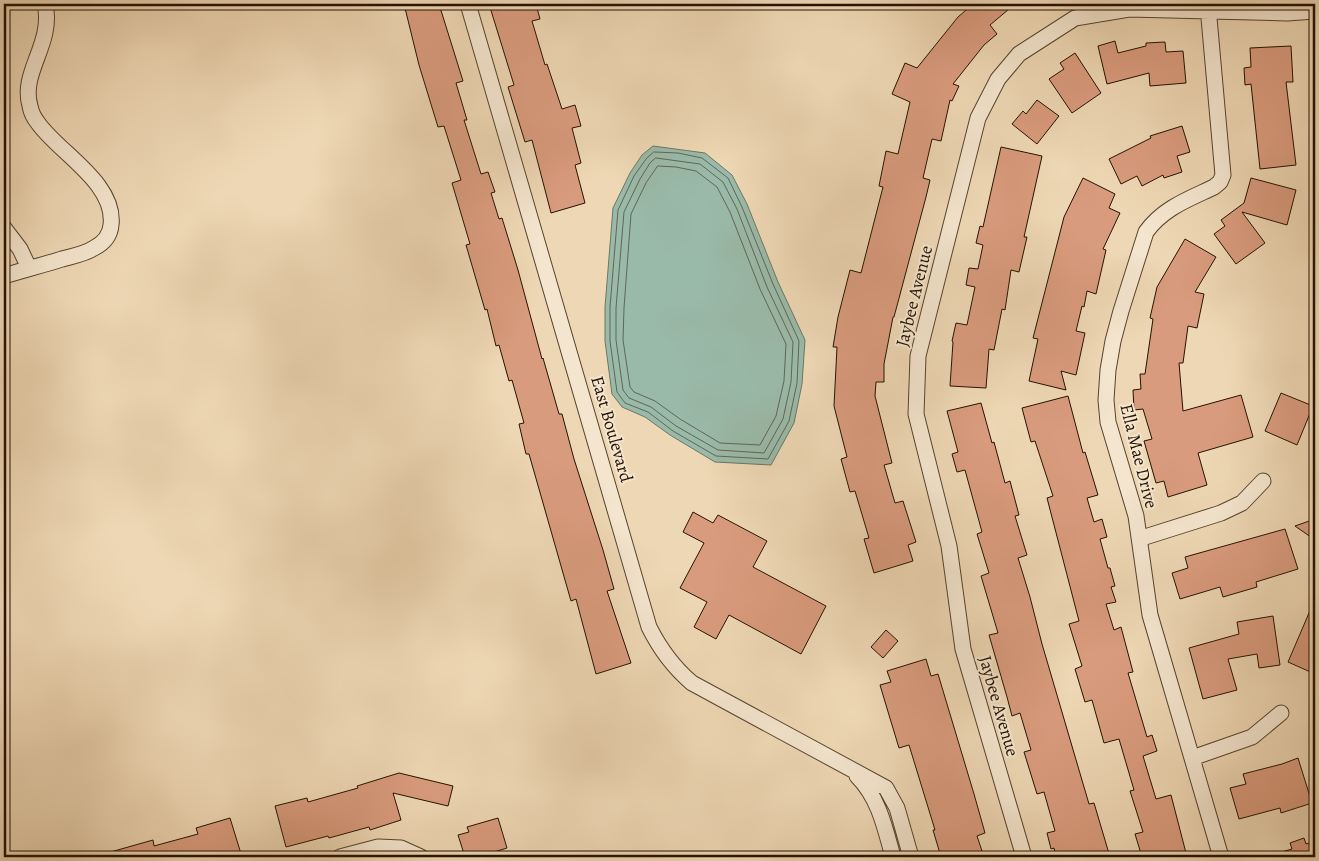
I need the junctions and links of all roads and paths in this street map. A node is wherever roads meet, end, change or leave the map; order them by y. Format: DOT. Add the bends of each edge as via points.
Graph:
graph roads {
  1 [pos="45,4"];
  2 [pos="468,4"];
  3 [pos="1211,11"];
  4 [pos="1315,12"];
  5 [pos="4,228"];
  6 [pos="29,268"];
  7 [pos="4,276"];
  8 [pos="1263,481"];
  9 [pos="1139,537"];
  10 [pos="1281,713"];
  11 [pos="1192,758"];
  12 [pos="847,766"];
  13 [pos="340,857"];
  14 [pos="421,857"];
  15 [pos="893,857"];
  16 [pos="911,857"];
  17 [pos="1024,857"];
  18 [pos="1221,857"];
  1 -- 6 [label="street" via="46,32 30,80 30,109 38,124 100,189 112,218 109,235 104,242 88,251"];
  2 -- 12 [label="street, East Boulevard" via="649,627 657,644 692,683"];
  3 -- 4 [label="street, Jaybee Avenue"];
  3 -- 9 [label="street, Ella Mae Drive" via="1209,18 1224,176 1214,187 1164,212 1146,232 1120,311 1108,370 1108,422"];
  3 -- 17 [label="street, Jaybee Avenue" via="1129,9 1075,18 1019,54 998,79 978,118 918,356 916,414 949,546 963,649"];
  5 -- 6 [label="street"];
  6 -- 7 [label="street"];
  8 -- 9 [label="street" via="1242,503 1221,513"];
  9 -- 11 [label="street, Ella Mae Drive" via="1150,615"];
  10 -- 11 [label="street" via="1252,737"];
  11 -- 18 [label="street, Ella Mae Drive"];
  12 -- 15 [label="street" via="875,798"];
  12 -- 16 [label="street, East Boulevard" via="886,788 897,808"];
  13 -- 14 [label="street" via="378,847 401,848"];
}
